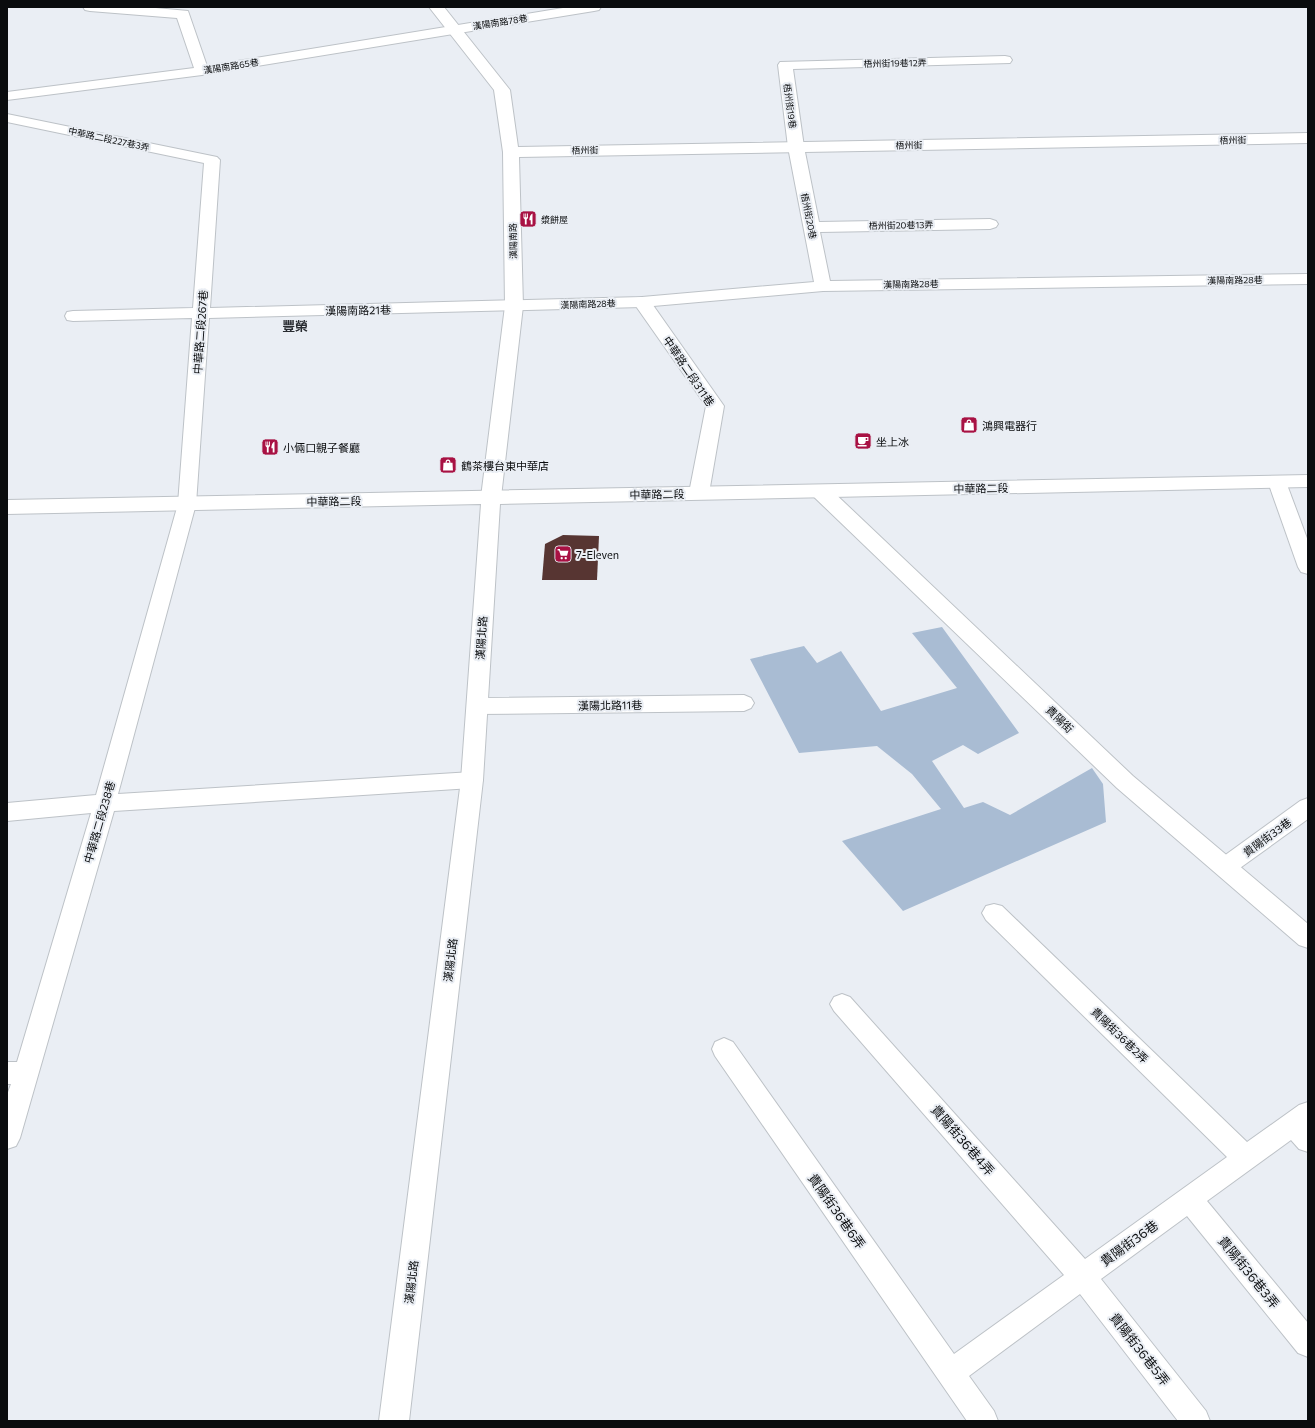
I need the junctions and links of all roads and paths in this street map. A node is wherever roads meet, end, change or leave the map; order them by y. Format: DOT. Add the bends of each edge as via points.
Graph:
graph roads {
  1 [pos="90,7"];
  2 [pos="436,7"];
  3 [pos="594,7"];
  4 [pos="453,29"];
  5 [pos="1005,60"];
  6 [pos="785,65"];
  7 [pos="202,71"];
  8 [pos="7,96"];
  9 [pos="7,118"];
  10 [pos="1308,138"];
  11 [pos="796,147"];
  12 [pos="510,152"];
  13 [pos="212,160"];
  14 [pos="990,224"];
  15 [pos="812,227"];
  16 [pos="1308,279"];
  17 [pos="823,286"];
  18 [pos="642,302"];
  19 [pos="514,306"];
  20 [pos="201,314"];
  21 [pos="73,316"];
  22 [pos="1308,481"];
  23 [pos="1277,482"];
  24 [pos="820,491"];
  25 [pos="699,493"];
  26 [pos="491,498"];
  27 [pos="187,504"];
  28 [pos="7,507"];
  29 [pos="1308,567"];
  30 [pos="744,703"];
  31 [pos="477,706"];
  32 [pos="472,780"];
  33 [pos="105,803"];
  34 [pos="1308,807"];
  35 [pos="7,812"];
  36 [pos="1225,867"];
  37 [pos="994,912"];
  38 [pos="1308,938"];
  39 [pos="842,1004"];
  40 [pos="724,1049"];
  41 [pos="16,1072"];
  42 [pos="1303,1126"];
  43 [pos="7,1138"];
  44 [pos="1246,1158"];
  45 [pos="1190,1200"];
  46 [pos="1083,1277"];
  47 [pos="1308,1344"];
  48 [pos="950,1373"];
  49 [pos="394,1421"];
  50 [pos="984,1421"];
  51 [pos="1196,1421"];
  1 -- 7 [label="lane" via="182,14"];
  2 -- 4 [label="street, 漢陽南路"];
  3 -- 4 [label="lane, 漢陽南路78巷"];
  4 -- 7 [label="lane, 漢陽南路65巷"];
  4 -- 12 [label="street, 漢陽南路" via="502,90"];
  5 -- 6 [label="lane, 梧州街19巷12弄"];
  6 -- 11 [label="lane, 梧州街19巷"];
  7 -- 8 [label="lane, 漢陽南路65巷"];
  9 -- 13 [label="lane, 中華路二段227巷3弄"];
  10 -- 11 [label="street, 梧州街"];
  11 -- 12 [label="street, 梧州街"];
  11 -- 15 [label="lane, 梧州街20巷"];
  12 -- 19 [label="street, 漢陽南路"];
  13 -- 20 [label="lane, 中華路二段267巷"];
  14 -- 15 [label="lane, 梧州街20巷13弄"];
  15 -- 17 [label="lane, 梧州街20巷"];
  16 -- 17 [label="lane, 漢陽南路28巷"];
  17 -- 18 [label="lane, 漢陽南路28巷"];
  18 -- 19 [label="lane, 漢陽南路28巷"];
  18 -- 25 [label="street, 中華路二段311巷" via="715,406"];
  19 -- 20 [label="lane, 漢陽南路21巷"];
  19 -- 26 [label="street, 漢陽南路"];
  20 -- 21 [label="lane, 漢陽南路21巷"];
  20 -- 27 [label="lane, 中華路二段267巷"];
  22 -- 23 [label="street, 中華路二段"];
  23 -- 24 [label="street, 中華路二段"];
  23 -- 29 [label="lane"];
  24 -- 25 [label="street, 中華路二段"];
  24 -- 36 [label="street, 貴陽街" via="1125,782"];
  25 -- 26 [label="street, 中華路二段"];
  26 -- 27 [label="street, 中華路二段"];
  26 -- 31 [label="street, 漢陽北路"];
  27 -- 28 [label="street, 中華路二段"];
  27 -- 33 [label="lane, 中華路二段238巷"];
  30 -- 31 [label="lane, 漢陽北路11巷"];
  31 -- 32 [label="street, 漢陽北路"];
  32 -- 33 [label="lane"];
  32 -- 49 [label="street, 漢陽北路"];
  33 -- 35 [label="lane"];
  33 -- 41 [label="lane, 中華路二段238巷"];
  34 -- 36 [label="lane, 貴陽街33巷"];
  36 -- 38 [label="street, 貴陽街"];
  37 -- 44 [label="lane, 貴陽街36巷2弄"];
  39 -- 46 [label="lane, 貴陽街36巷4弄"];
  40 -- 48 [label="lane, 貴陽街36巷6弄"];
  41 -- 43 [label="lane, 中華路二段238巷"];
  42 -- 44 [label="lane, 貴陽街36巷"];
  44 -- 45 [label="lane, 貴陽街36巷"];
  45 -- 46 [label="lane, 貴陽街36巷"];
  45 -- 47 [label="lane, 貴陽街36巷3弄"];
  46 -- 48 [label="lane, 貴陽街36巷"];
  46 -- 51 [label="lane, 貴陽街36巷5弄"];
  48 -- 50 [label="lane, 貴陽街36巷6弄"];
}
